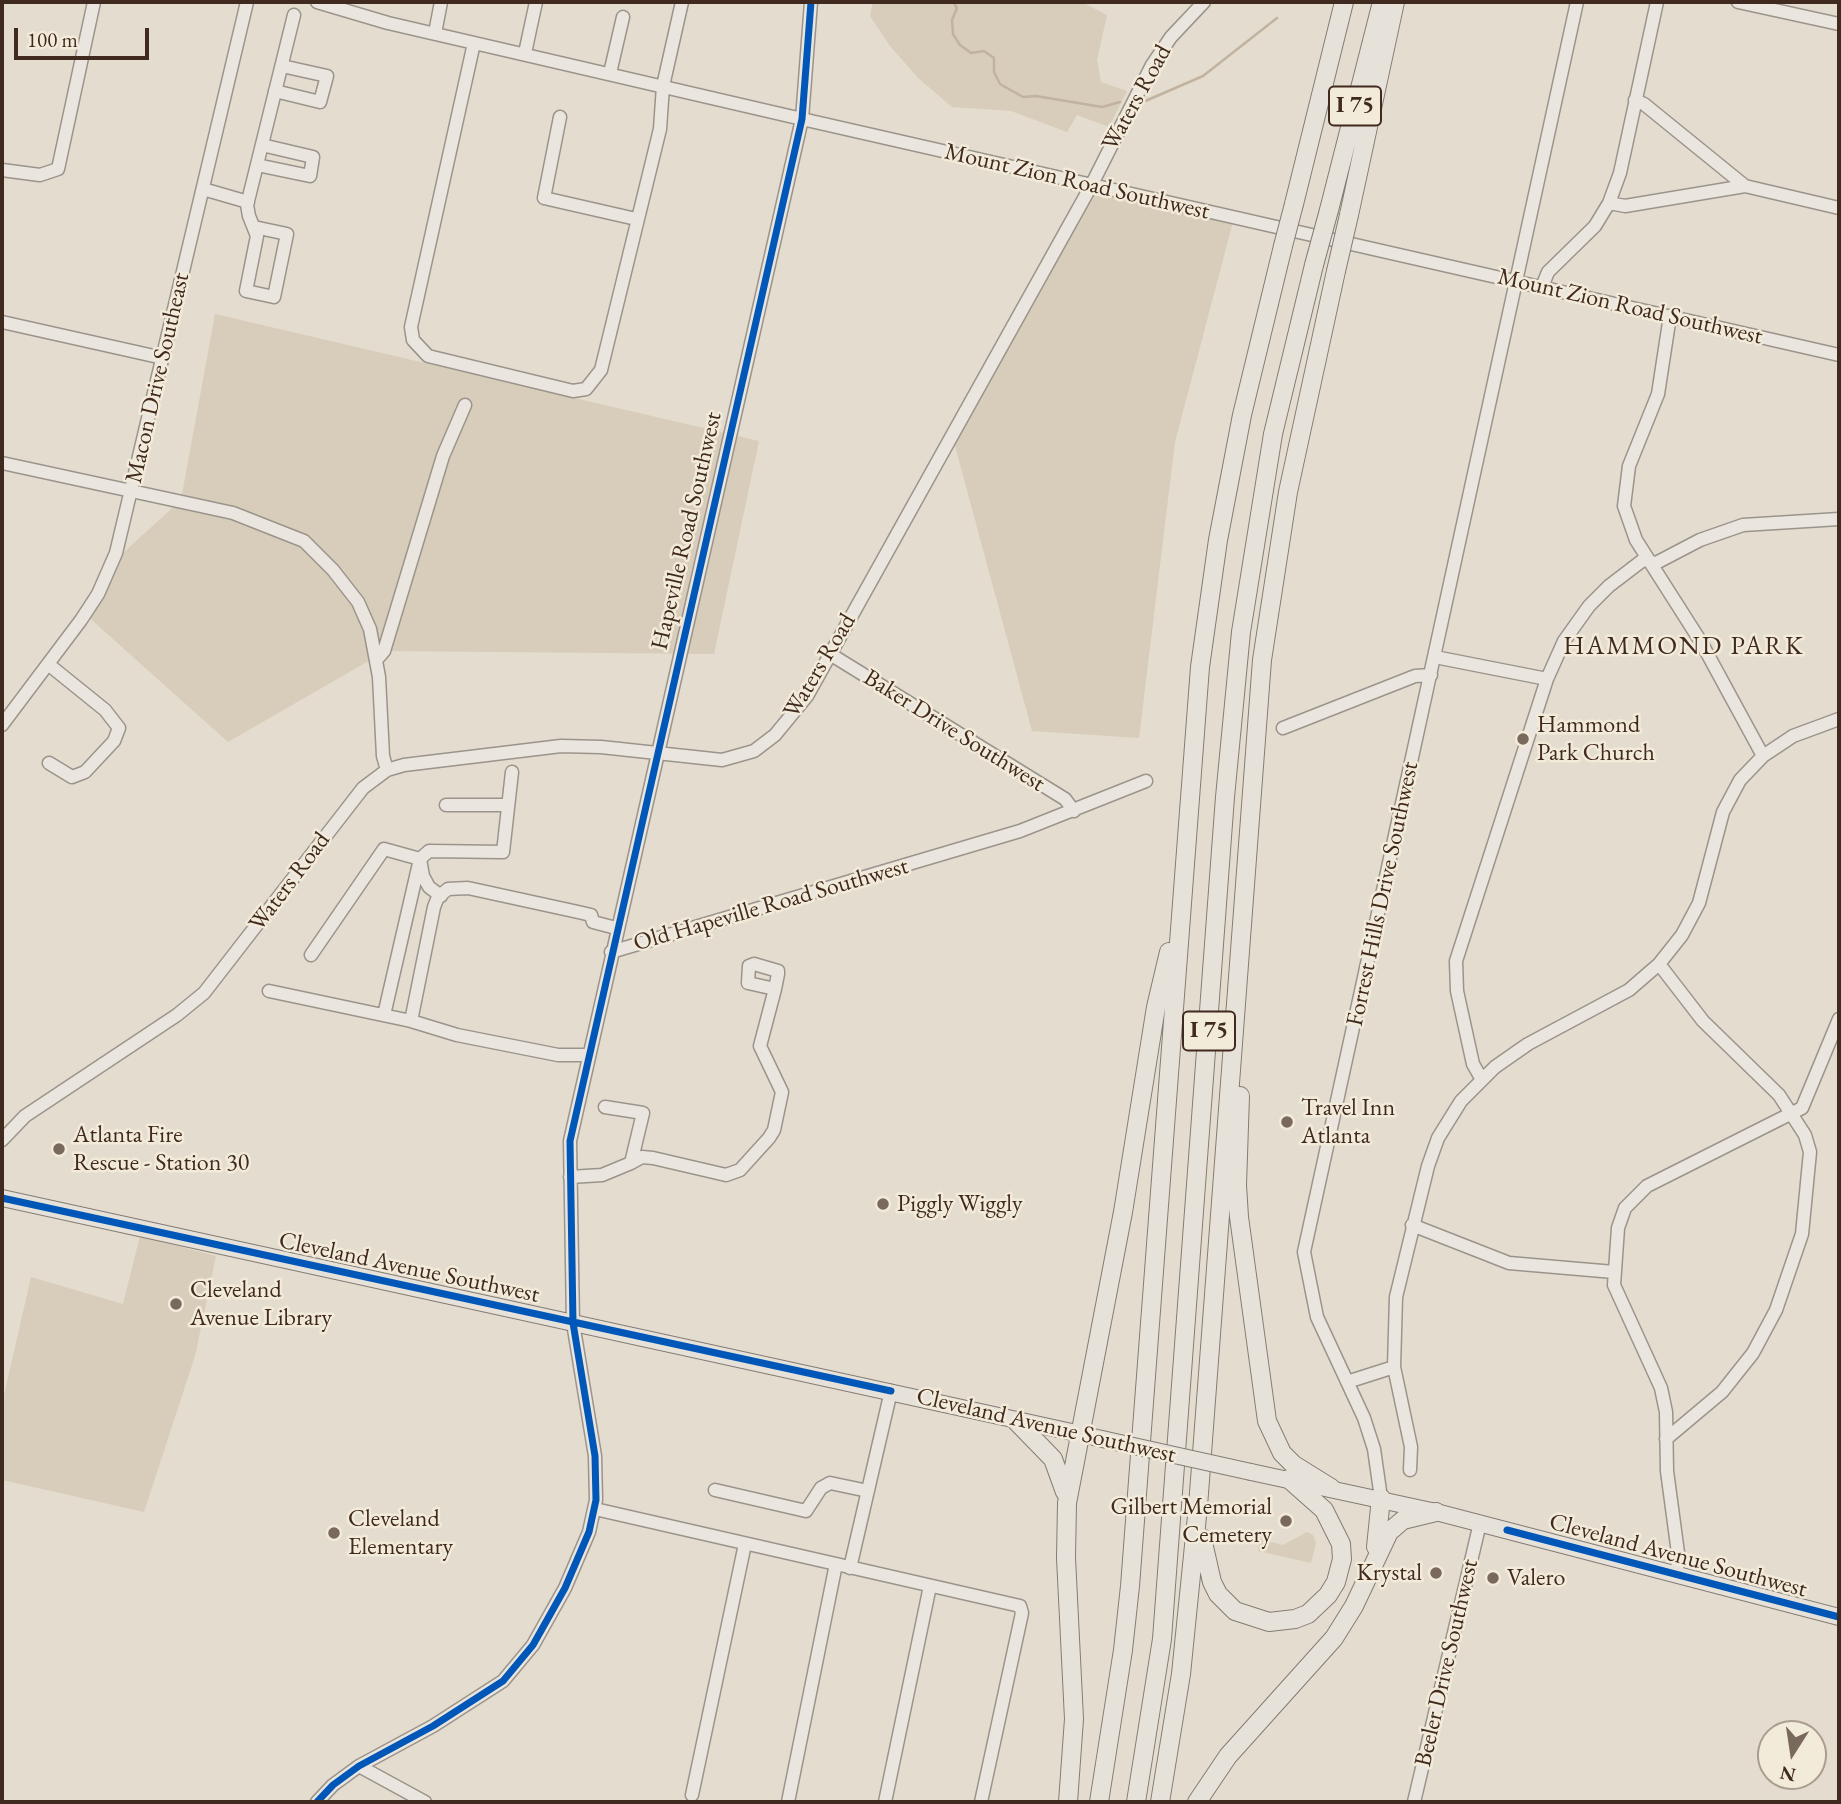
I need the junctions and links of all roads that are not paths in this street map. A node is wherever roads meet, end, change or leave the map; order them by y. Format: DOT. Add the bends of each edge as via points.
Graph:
graph roads {
  1 [pos="94,2"];
  2 [pos="247,2"];
  3 [pos="317,2"];
  4 [pos="441,2"];
  5 [pos="536,2"];
  6 [pos="682,2"];
  7 [pos="811,2"];
  8 [pos="1204,2"];
  9 [pos="1345,2"];
  10 [pos="1382,2"];
  11 [pos="1395,2"];
  12 [pos="1577,2"];
  13 [pos="1657,2"];
  14 [pos="1738,2"];
  15 [pos="356,7"];
  16 [pos="294,15"];
  17 [pos="623,17"];
  18 [pos="1839,24"];
  19 [pos="435,33"];
  20 [pos="474,43"];
  21 [pos="525,54"];
  22 [pos="282,66"];
  23 [pos="610,73"];
  24 [pos="663,86"];
  25 [pos="275,91"];
  26 [pos="1635,100"];
  27 [pos="560,117"];
  28 [pos="802,119"];
  29 [pos="262,145"];
  30 [pos="257,165"];
  31 [pos="2,170"];
  32 [pos="1091,186"];
  33 [pos="1745,187"];
  34 [pos="203,189"];
  35 [pos="248,202"];
  36 [pos="1609,203"];
  37 [pos="1839,208"];
  38 [pos="636,219"];
  39 [pos="254,227"];
  40 [pos="1516,281"];
  41 [pos="1542,287"];
  42 [pos="1670,316"];
  43 [pos="2,322"];
  44 [pos="1839,355"];
  45 [pos="163,358"];
  46 [pos="465,405"];
  47 [pos="2,463"];
  48 [pos="131,492"];
  49 [pos="1839,519"];
  50 [pos="1650,562"];
  51 [pos="830,654"];
  52 [pos="1435,657"];
  53 [pos="377,659"];
  54 [pos="48,664"];
  55 [pos="1431,675"];
  56 [pos="1547,679"];
  57 [pos="1839,719"];
  58 [pos="2,725"];
  59 [pos="1283,728"];
  60 [pos="656,754"];
  61 [pos="1763,756"];
  62 [pos="49,763"];
  63 [pos="387,770"];
  64 [pos="512,772"];
  65 [pos="1146,780"];
  66 [pos="446,805"];
  67 [pos="508,805"];
  68 [pos="1074,811"];
  69 [pos="1246,846"];
  70 [pos="420,859"];
  71 [pos="440,895"];
  72 [pos="1179,924"];
  73 [pos="616,928"];
  74 [pos="611,952"];
  75 [pos="312,955"];
  76 [pos="1660,964"];
  77 [pos="775,989"];
  78 [pos="269,991"];
  79 [pos="384,1015"];
  80 [pos="1839,1019"];
  81 [pos="411,1021"];
  82 [pos="582,1054"];
  83 [pos="1481,1078"];
  84 [pos="605,1107"];
  85 [pos="1793,1114"];
  86 [pos="2,1140"];
  87 [pos="631,1163"];
  88 [pos="570,1177"];
  89 [pos="2,1198"];
  90 [pos="1412,1225"];
  91 [pos="1614,1272"];
  92 [pos="573,1323"];
  93 [pos="1394,1367"];
  94 [pos="1348,1382"];
  95 [pos="891,1391"];
  96 [pos="1017,1422"];
  97 [pos="1086,1435"];
  98 [pos="1666,1438"];
  99 [pos="1410,1470"];
  100 [pos="1289,1479"];
  101 [pos="1331,1488"];
  102 [pos="715,1490"];
  103 [pos="868,1491"];
  104 [pos="1381,1498"];
  105 [pos="1066,1503"];
  106 [pos="1198,1506"];
  107 [pos="594,1509"];
  108 [pos="1436,1511"];
  109 [pos="1480,1523"];
  110 [pos="745,1544"];
  111 [pos="1374,1561"];
  112 [pos="836,1564"];
  113 [pos="850,1568"];
  114 [pos="1677,1574"];
  115 [pos="930,1586"];
  116 [pos="1839,1617"];
  117 [pos="359,1766"];
  118 [pos="692,1795"];
  119 [pos="317,1802"];
  120 [pos="425,1802"];
  121 [pos="788,1802"];
  122 [pos="885,1802"];
  123 [pos="981,1802"];
  124 [pos="1068,1802"];
  125 [pos="1099,1802"];
  126 [pos="1136,1802"];
  127 [pos="1160,1802"];
  128 [pos="1197,1802"];
  129 [pos="1415,1802"];
  1 -- 31 [label="street" via="58,169 40,175"];
  2 -- 34 [label="street, Macon Drive Southeast"];
  3 -- 15 [label="street, Mount Zion Road Southwest"];
  4 -- 19 [label="street"];
  5 -- 21 [label="street"];
  6 -- 24 [label="street"];
  7 -- 28 [label="street, Hapeville Road Southwest"];
  8 -- 32 [label="street, Waters Road" via="1171,37 1153,65"];
  9 -- 72 [label="highway, I 75, bridge" via="1242,415 1219,540 1200,667"];
  10 -- 126 [label="highway, I 75, bridge" via="1273,434 1241,632 1164,1612"];
  11 -- 69 [label="highway, bridge" via="1312,376 1274,576"];
  12 -- 40 [label="street, Forrest Hills Drive Southwest"];
  13 -- 26 [label="street"];
  14 -- 18 [label="street"];
  15 -- 19 [label="street, Mount Zion Road Southwest"];
  16 -- 22 [label="street"];
  17 -- 23 [label="street"];
  19 -- 20 [label="street, Mount Zion Road Southwest"];
  20 -- 21 [label="street, Mount Zion Road Southwest"];
  20 -- 38 [label="street" via="411,327 419,349 428,356 573,391 586,389 601,370"];
  21 -- 23 [label="street, Mount Zion Road Southwest"];
  22 -- 25 [label="street"];
  22 -- 25 [label="street" via="327,76 320,102"];
  23 -- 24 [label="street, Mount Zion Road Southwest"];
  24 -- 28 [label="street, Mount Zion Road Southwest"];
  24 -- 38 [label="street" via="660,128"];
  25 -- 29 [label="street"];
  26 -- 33 [label="street"];
  26 -- 36 [label="street"];
  27 -- 38 [label="street" via="544,198"];
  28 -- 32 [label="street, Mount Zion Road Southwest"];
  28 -- 60 [label="street, Hapeville Road Southwest"];
  29 -- 30 [label="street"];
  29 -- 30 [label="street" via="313,157 310,176"];
  30 -- 35 [label="street"];
  32 -- 40 [label="street, Mount Zion Road Southwest"];
  32 -- 51 [label="street, Waters Road"];
  33 -- 36 [label="street" via="1625,206"];
  33 -- 37 [label="street"];
  34 -- 35 [label="street"];
  34 -- 45 [label="street, Macon Drive Southeast"];
  35 -- 39 [label="street"];
  36 -- 41 [label="street" via="1595,226 1548,272"];
  39 -- 39 [label="street" via="287,234 274,297 246,291 257,236"];
  40 -- 41 [label="street, Mount Zion Road Southwest"];
  40 -- 52 [label="street, Forrest Hills Drive Southwest"];
  41 -- 42 [label="street, Mount Zion Road Southwest"];
  42 -- 44 [label="street, Mount Zion Road Southwest"];
  42 -- 50 [label="street" via="1658,394 1624,488 1629,525"];
  43 -- 45 [label="street"];
  45 -- 48 [label="street, Macon Drive Southeast"];
  46 -- 53 [label="street" via="443,456 384,651"];
  47 -- 48 [label="street"];
  48 -- 53 [label="street" via="233,513 304,541 358,602"];
  48 -- 54 [label="street, Macon Drive Southeast" via="116,553 98,594"];
  49 -- 50 [label="street" via="1743,525"];
  50 -- 56 [label="street" via="1643,560 1627,571 1589,606 1564,642"];
  50 -- 61 [label="street" via="1701,642"];
  51 -- 60 [label="street, Waters Road" via="794,714 754,751 722,760"];
  51 -- 68 [label="street, Baker Drive Southwest" via="1065,799"];
  52 -- 55 [label="street, Forrest Hills Drive Southwest"];
  52 -- 56 [label="street"];
  53 -- 63 [label="street"];
  54 -- 58 [label="street, Macon Drive Southeast"];
  54 -- 62 [label="street" via="105,710 119,728 114,741 85,772 72,777"];
  55 -- 59 [label="street" via="1415,676"];
  55 -- 94 [label="street, Forrest Hills Drive Southwest" via="1304,1252 1317,1317"];
  56 -- 83 [label="street" via="1456,961 1457,991 1473,1064"];
  57 -- 61 [label="street" via="1793,736"];
  60 -- 63 [label="street, Waters Road" via="561,746"];
  60 -- 73 [label="street, Hapeville Road Southwest"];
  61 -- 76 [label="street" via="1729,797 1699,903"];
  63 -- 86 [label="street, Waters Road" via="363,788 204,993 26,1116"];
  64 -- 67 [label="street"];
  65 -- 68 [label="street, Old Hapeville Road Southwest"];
  66 -- 67 [label="street"];
  67 -- 70 [label="street" via="503,852 429,851"];
  68 -- 74 [label="street, Old Hapeville Road Southwest" via="965,849"];
  69 -- 101 [label="highway" via="1249,925 1237,1185 1242,1251 1272,1437 1294,1465"];
  69 -- 106 [label="highway"];
  70 -- 71 [label="street" via="422,876"];
  70 -- 75 [label="street" via="384,849"];
  70 -- 79 [label="street"];
  71 -- 73 [label="street" via="468,888 591,915 593,922"];
  71 -- 81 [label="street"];
  72 -- 97 [label="highway" via="1156,1007"];
  72 -- 125 [label="highway, I 75" via="1130,1586"];
  73 -- 74 [label="street, Hapeville Road Southwest"];
  74 -- 82 [label="street, Old Hapeville Road Southwest"];
  76 -- 83 [label="street" via="1629,990 1528,1044"];
  76 -- 85 [label="street" via="1703,1021"];
  77 -- 87 [label="street" via="760,1046 782,1092 769,1138 740,1170 726,1175 653,1158"];
  78 -- 79 [label="street"];
  79 -- 81 [label="street"];
  80 -- 85 [label="street" via="1809,1098"];
  81 -- 82 [label="street" via="433,1030 558,1055"];
  82 -- 88 [label="street, Old Hapeville Road Southwest"];
  83 -- 90 [label="street" via="1438,1138"];
  84 -- 87 [label="street" via="643,1113"];
  85 -- 91 [label="street" via="1636,1193 1618,1228"];
  85 -- 98 [label="street" via="1810,1152 1807,1206 1776,1310 1754,1353 1722,1392"];
  87 -- 88 [label="street" via="602,1175"];
  88 -- 92 [label="street, Old Hapeville Road Southwest"];
  89 -- 92 [label="main road, Cleveland Avenue Southwest"];
  90 -- 91 [label="street" via="1509,1263"];
  90 -- 93 [label="street" via="1396,1297"];
  91 -- 98 [label="street" via="1618,1297 1661,1388"];
  92 -- 95 [label="main road, Cleveland Avenue Southwest"];
  92 -- 107 [label="street, Old Hapeville Road Southwest" via="595,1456"];
  93 -- 94 [label="street"];
  93 -- 99 [label="street" via="1411,1447"];
  94 -- 104 [label="street, Forrest Hills Drive Southwest" via="1374,1450"];
  95 -- 96 [label="main road, Cleveland Avenue Southwest"];
  95 -- 103 [label="street"];
  96 -- 97 [label="main road, Cleveland Avenue Southwest"];
  96 -- 105 [label="highway" via="1053,1459"];
  97 -- 100 [label="main road, Cleveland Avenue Southwest, bridge"];
  97 -- 105 [label="highway"];
  98 -- 114 [label="street"];
  100 -- 101 [label="main road, Cleveland Avenue Southwest"];
  100 -- 106 [label="highway" via="1324,1510 1338,1533 1342,1559 1328,1595 1319,1606 1295,1619 1257,1620 1236,1611 1218,1594 1208,1570"];
  101 -- 104 [label="main road, Cleveland Avenue Southwest"];
  102 -- 103 [label="street" via="806,1511 821,1488 831,1483"];
  103 -- 113 [label="street"];
  104 -- 108 [label="main road, Cleveland Avenue Southwest"];
  104 -- 111 [label="highway"];
  105 -- 124 [label="highway" via="1074,1719"];
  106 -- 127 [label="highway" via="1181,1674"];
  107 -- 110 [label="street"];
  107 -- 117 [label="street, Old Hapeville Road Southwest" via="565,1588 520,1664 503,1681"];
  108 -- 109 [label="main road, Cleveland Avenue Southwest"];
  108 -- 111 [label="highway" via="1394,1526"];
  109 -- 114 [label="main road, Cleveland Avenue Southwest"];
  109 -- 129 [label="street, Beeler Drive Southwest"];
  110 -- 112 [label="street"];
  110 -- 118 [label="street"];
  111 -- 128 [label="highway" via="1334,1638 1228,1756"];
  112 -- 113 [label="street"];
  112 -- 121 [label="street"];
  113 -- 115 [label="street"];
  114 -- 116 [label="main road, Cleveland Avenue Southwest"];
  115 -- 122 [label="street"];
  115 -- 123 [label="street" via="1020,1606 1022,1613"];
  117 -- 119 [label="street, Old Hapeville Road Southwest"];
  117 -- 120 [label="street"];
}
